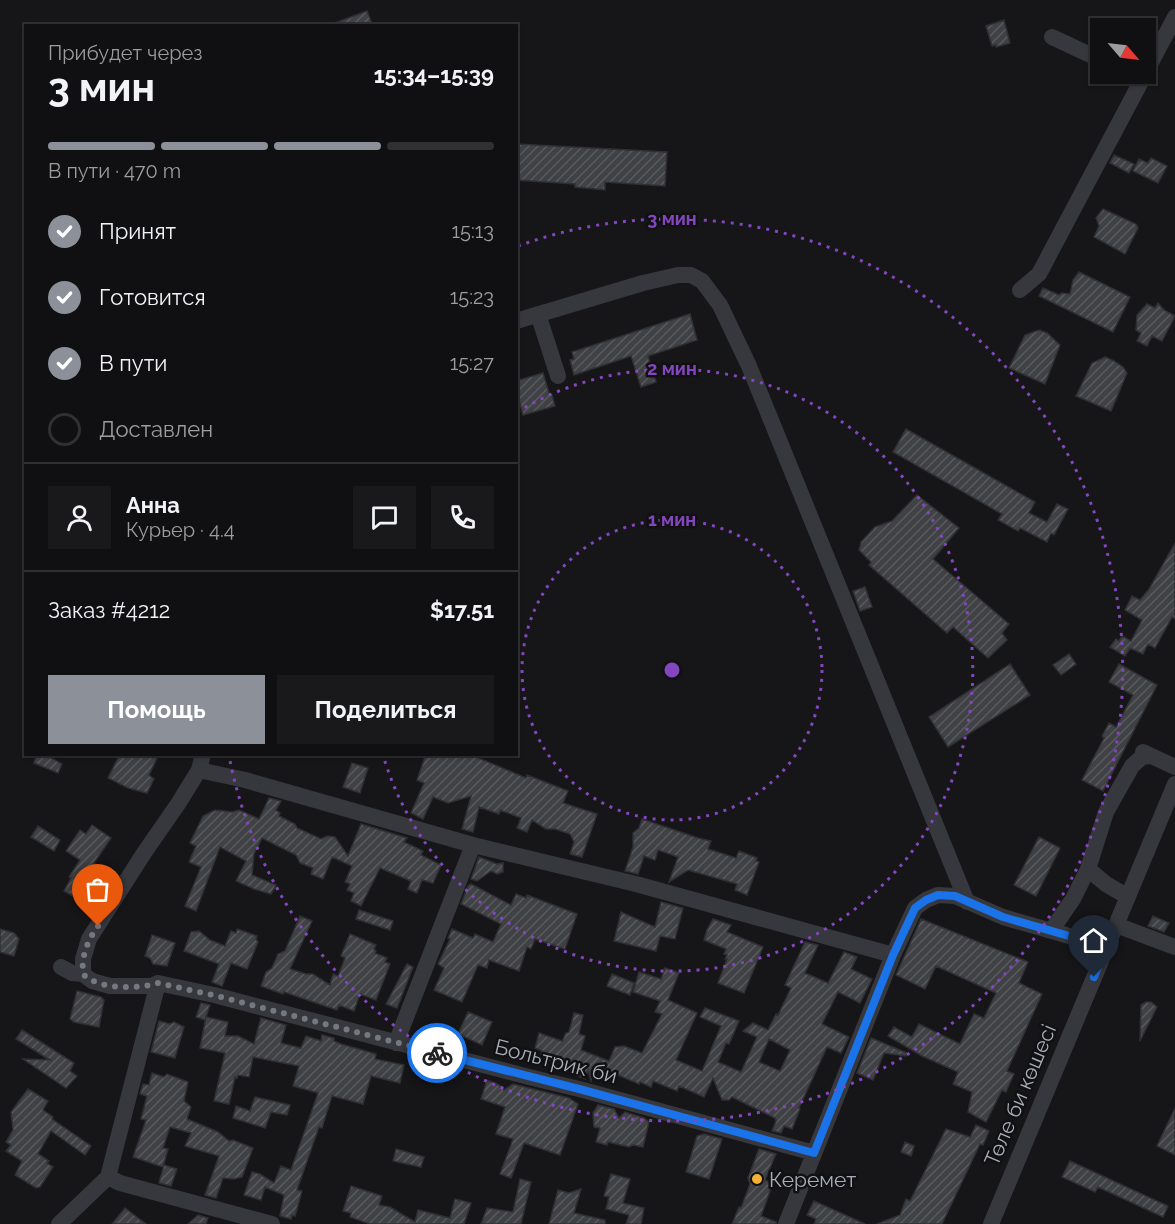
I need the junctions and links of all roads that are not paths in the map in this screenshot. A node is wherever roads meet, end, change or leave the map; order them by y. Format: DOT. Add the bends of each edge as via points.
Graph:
graph roads {
  1 [pos="1175,17"];
  2 [pos="1052,37"];
  3 [pos="1156,49"];
  4 [pos="1090,55"];
  5 [pos="1136,84"];
  6 [pos="1020,290"];
  7 [pos="538,314"];
  8 [pos="518,320"];
  9 [pos="558,376"];
  10 [pos="201,762"];
  11 [pos="1175,767"];
  12 [pos="1175,784"];
  13 [pos="473,844"];
  14 [pos="1088,869"];
  15 [pos="1128,897"];
  16 [pos="967,902"];
  17 [pos="1116,925"];
  18 [pos="1051,931"];
  19 [pos="1175,947"];
  20 [pos="893,955"];
  21 [pos="1102,957"];
  22 [pos="61,967"];
  23 [pos="83,974"];
  24 [pos="158,983"];
  25 [pos="396,1043"];
  26 [pos="814,1153"];
  27 [pos="108,1177"];
  28 [pos="59,1224"];
  29 [pos="272,1224"];
  30 [pos="786,1224"];
  31 [pos="991,1224"];
  1 -- 3 [label="street"];
  2 -- 4 [label="street"];
  5 -- 6 [label="street" via="1039,274"];
  7 -- 8 [label="street"];
  7 -- 9 [label="street"];
  7 -- 16 [label="street" via="678,275 691,275 710,290 749,366"];
  10 -- 13 [label="street" via="245,780"];
  10 -- 23 [label="street" via="89,939"];
  11 -- 14 [label="street" via="1146,754 1132,766 1106,812"];
  12 -- 15 [label="street, Төле би көшесі"];
  13 -- 20 [label="street"];
  13 -- 25 [label="street"];
  14 -- 15 [label="street"];
  14 -- 18 [label="street"];
  15 -- 17 [label="street, Төле би көшесі"];
  16 -- 18 [label="street"];
  16 -- 20 [label="street" via="955,896 938,895 926,900 915,908"];
  17 -- 19 [label="street"];
  17 -- 21 [label="street, Төле би көшесі"];
  18 -- 21 [label="street" via="1090,942"];
  20 -- 26 [label="street"];
  21 -- 31 [label="street, Төле би көшесі"];
  22 -- 23 [label="street"];
  23 -- 24 [label="street, Больтрик би" via="110,986"];
  24 -- 25 [label="street, Больтрик би"];
  24 -- 27 [label="street"];
  25 -- 26 [label="street, Больтрик би"];
  26 -- 30 [label="street"];
  27 -- 28 [label="street"];
  27 -- 29 [label="street"];
}
